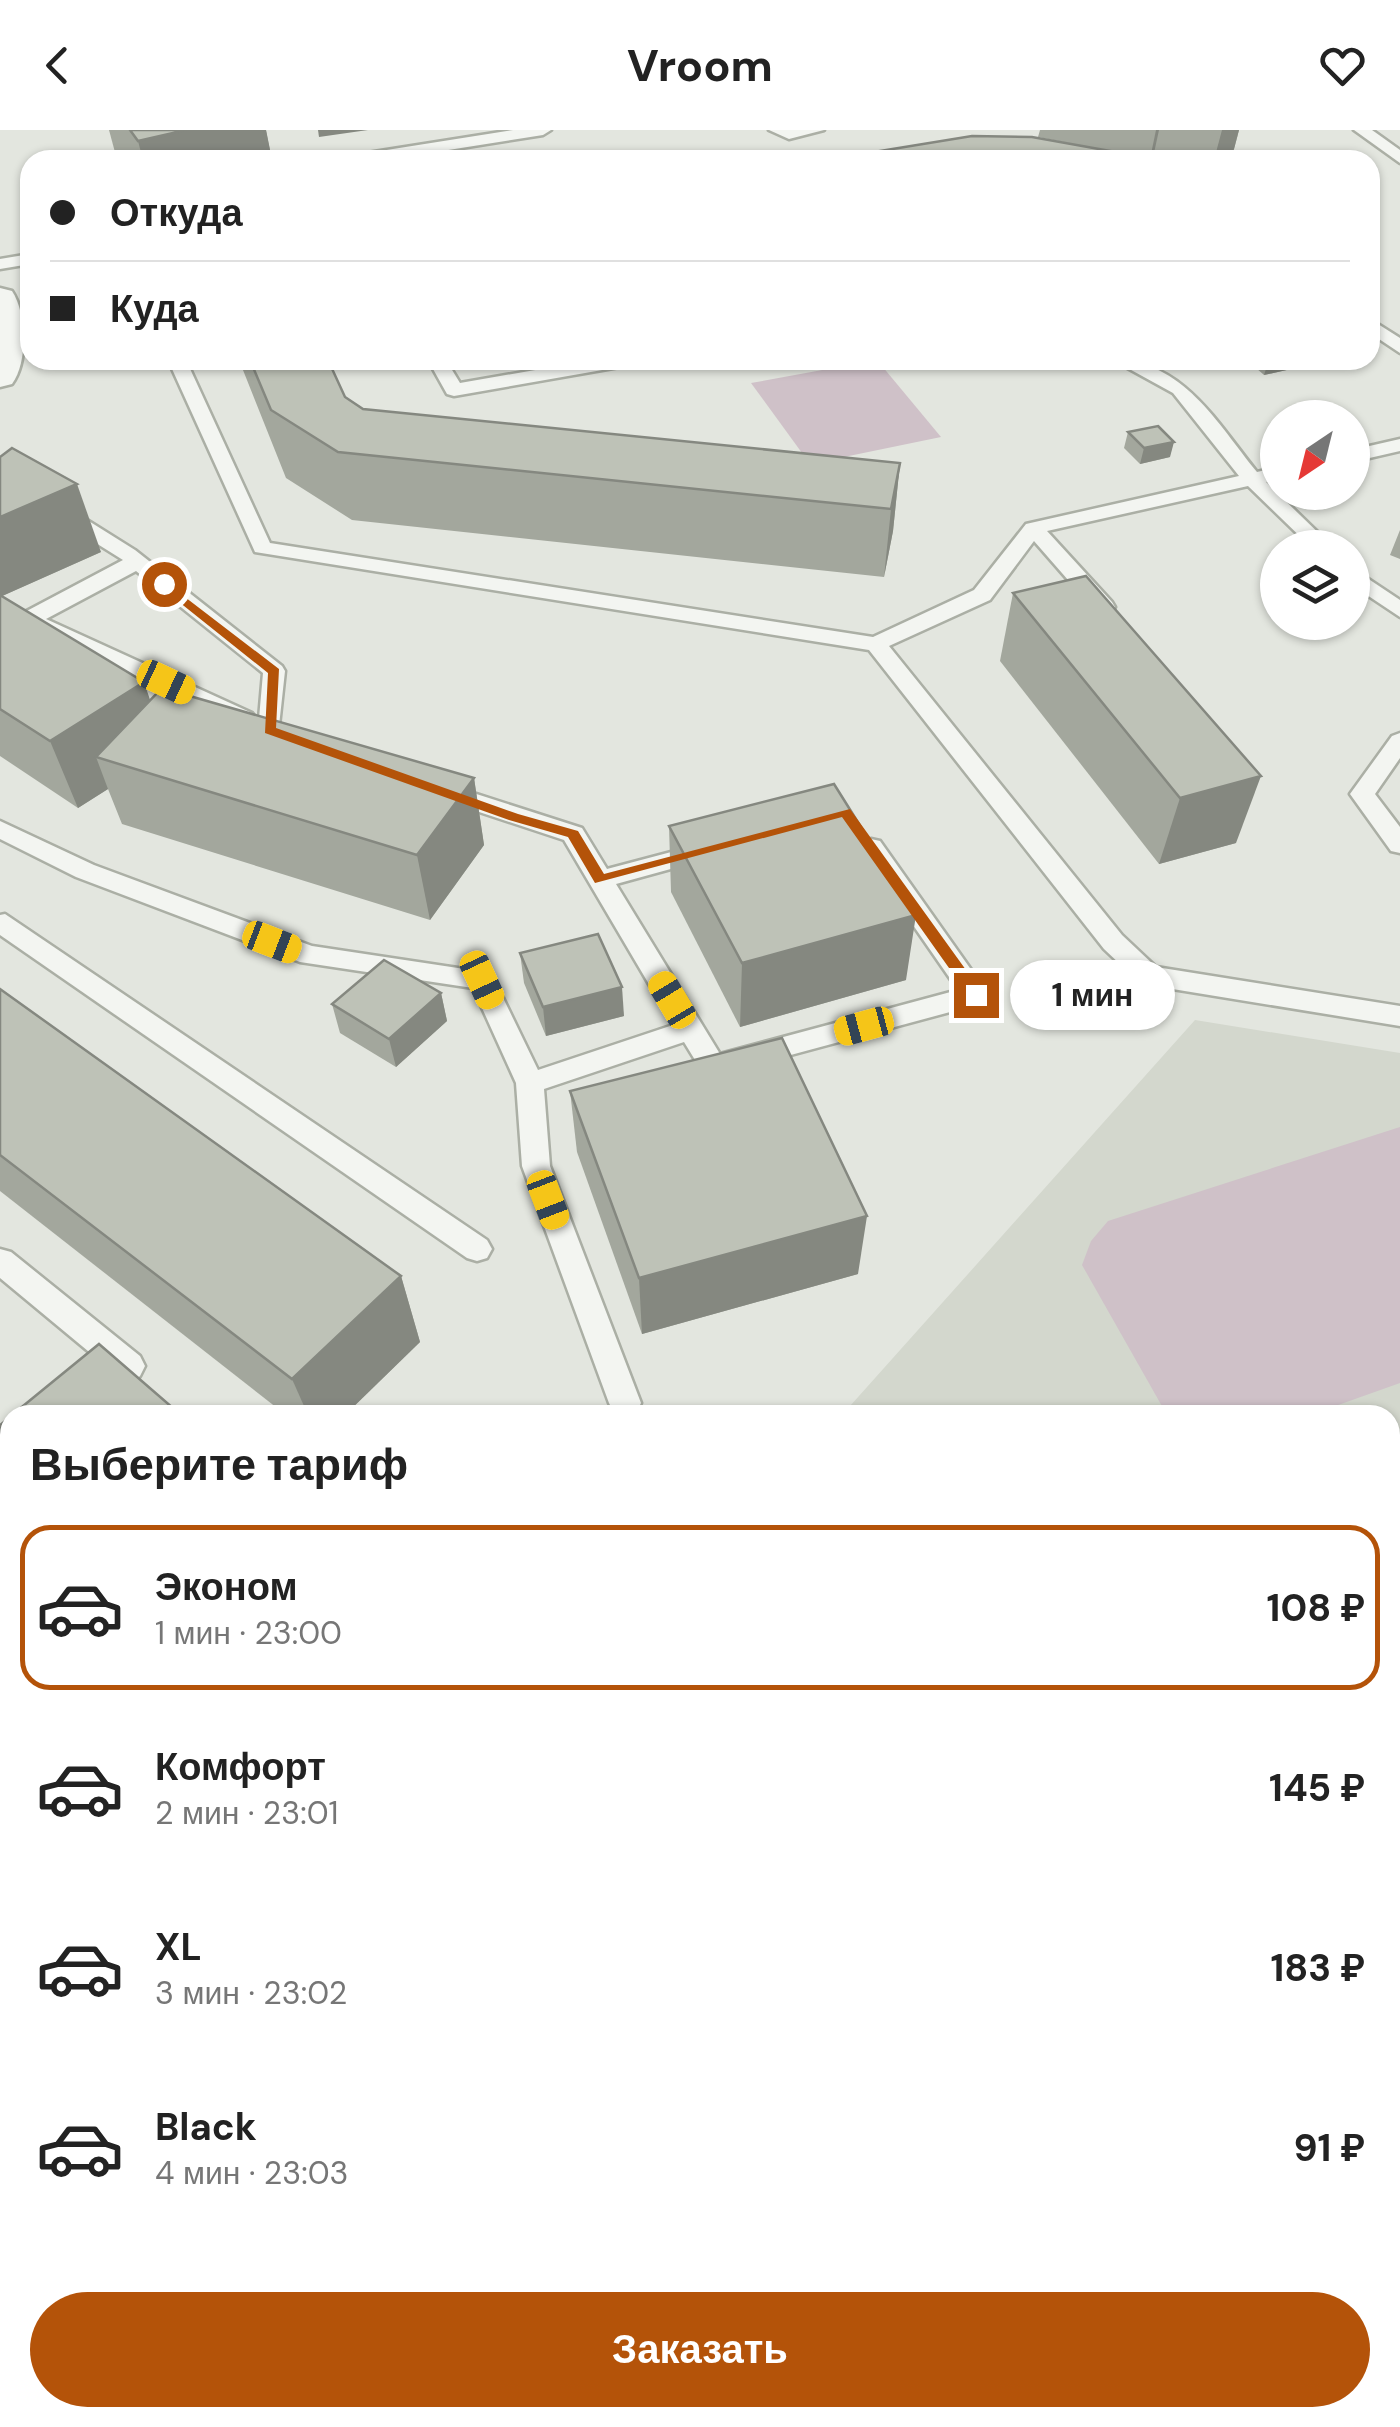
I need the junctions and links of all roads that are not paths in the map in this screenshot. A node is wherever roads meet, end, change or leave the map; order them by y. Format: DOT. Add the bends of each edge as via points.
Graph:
graph roads {
  1 [pos="543,130"];
  2 [pos="777,130"];
  3 [pos="816,130"];
  4 [pos="1362,130"];
  5 [pos="418,150"];
  6 [pos="1400,158"];
  7 [pos="0,298"];
  8 [pos="1380,332"];
  9 [pos="1400,348"];
  10 [pos="182,370"];
  11 [pos="442,370"];
  12 [pos="568,370"];
  13 [pos="1141,370"];
  14 [pos="0,377"];
  15 [pos="1400,445"];
  16 [pos="1370,452"];
  17 [pos="1260,477"];
  18 [pos="1252,479"];
  19 [pos="0,489"];
  20 [pos="1033,528"];
  21 [pos="1305,530"];
  22 [pos="136,562"];
  23 [pos="1370,588"];
  24 [pos="1400,610"];
  25 [pos="1119,624"];
  26 [pos="876,644"];
  27 [pos="1400,741"];
  28 [pos="420,784"];
  29 [pos="856,827"];
  30 [pos="0,829"];
  31 [pos="732,843"];
  32 [pos="1400,845"];
  33 [pos="600,880"];
  34 [pos="0,926"];
  35 [pos="1400,1016"];
  36 [pos="690,1030"];
  37 [pos="530,1083"];
  38 [pos="477,1249"];
  39 [pos="0,1262"];
  40 [pos="625,1403"];
  41 [pos="83,1405"];
  1 -- 5 [label="lane"];
  2 -- 3 [label="lane"];
  4 -- 6 [label="lane"];
  7 -- 14 [label="street" via="7,343"];
  8 -- 9 [label="lane"];
  10 -- 26 [label="lane" via="262,548"];
  11 -- 12 [label="lane" via="454,390"];
  13 -- 18 [label="lane" via="1180,390"];
  15 -- 16 [label="lane"];
  17 -- 18 [label="lane"];
  18 -- 20 [label="lane"];
  18 -- 21 [label="lane"];
  19 -- 22 [label="lane" via="29,492"];
  20 -- 25 [label="lane"];
  20 -- 26 [label="lane" via="982,594"];
  22 -- 22 [label="lane" via="30,618 279,733 274,672"];
  23 -- 24 [label="lane"];
  26 -- 35 [label="lane" via="1113,942 1148,974"];
  27 -- 32 [label="lane" via="1362,794"];
  28 -- 33 [label="lane" via="573,834"];
  29 -- 36 [label="lane" via="976,995 713,1066"];
  30 -- 37 [label="lane" via="85,872 309,956 482,980"];
  31 -- 33 [label="lane"];
  33 -- 36 [label="lane"];
  34 -- 38 [label="lane" via="4,922"];
  36 -- 37 [label="lane"];
  37 -- 40 [label="lane" via="536,1166"];
  39 -- 41 [label="lane" via="129,1366"];
}
